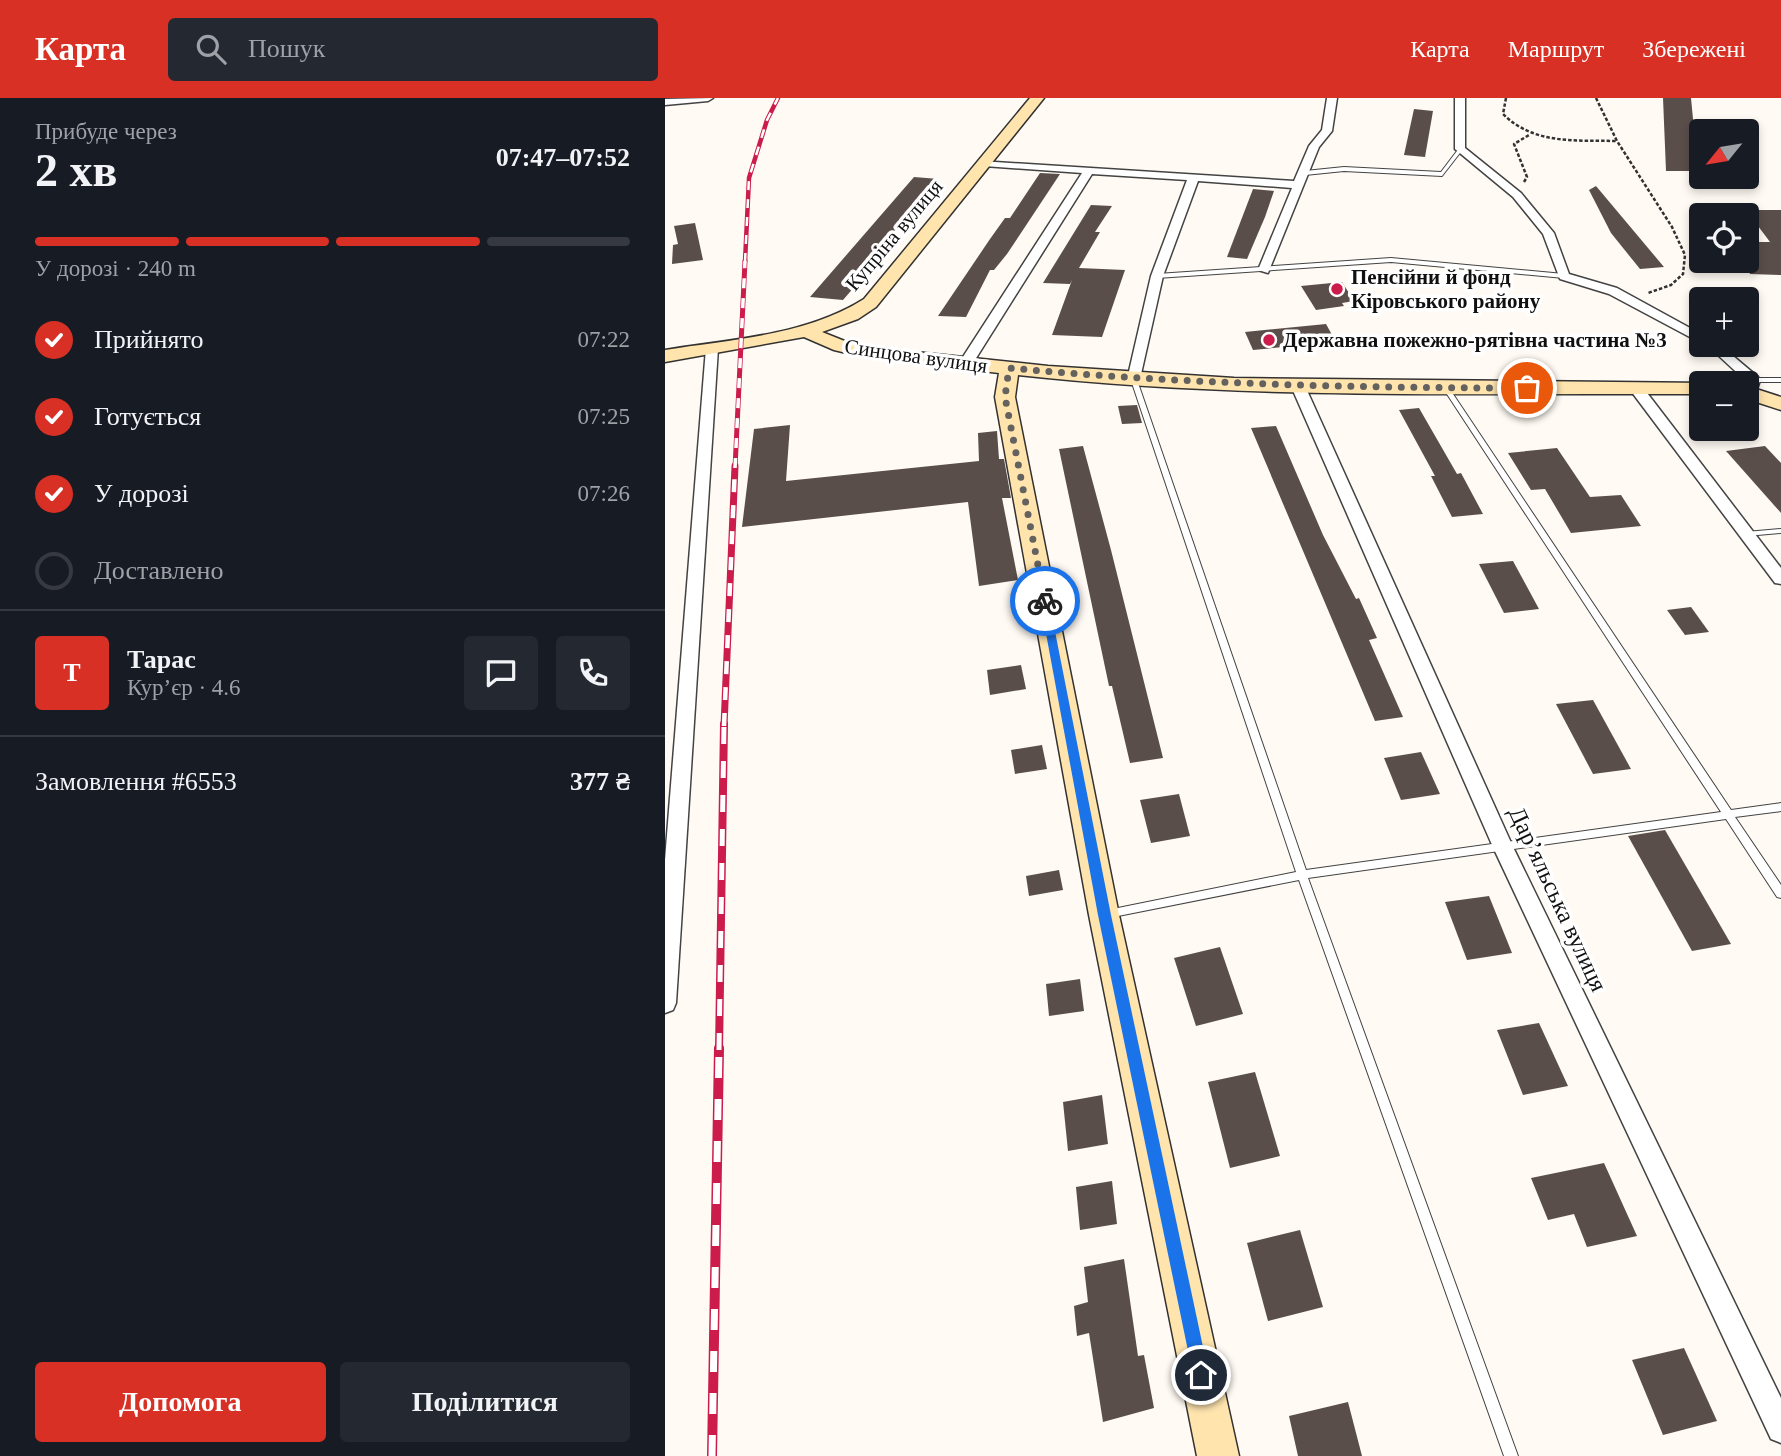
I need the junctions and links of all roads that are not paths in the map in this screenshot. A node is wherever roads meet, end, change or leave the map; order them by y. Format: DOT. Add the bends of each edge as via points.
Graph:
graph roads {
  1 [pos="708,98"];
  2 [pos="1038,98"];
  3 [pos="1332,98"];
  4 [pos="1460,98"];
  5 [pos="666,105"];
  6 [pos="1460,149"];
  7 [pos="984,163"];
  8 [pos="1089,170"];
  9 [pos="1305,173"];
  10 [pos="1194,177"];
  11 [pos="1299,185"];
  12 [pos="1264,270"];
  13 [pos="1157,276"];
  14 [pos="1564,276"];
  15 [pos="806,331"];
  16 [pos="1689,332"];
  17 [pos="712,348"];
  18 [pos="665,356"];
  19 [pos="1723,357"];
  20 [pos="966,363"];
  21 [pos="1009,368"];
  22 [pos="1735,371"];
  23 [pos="1134,380"];
  24 [pos="1781,380"];
  25 [pos="1298,386"];
  26 [pos="1759,386"];
  27 [pos="1446,388"];
  28 [pos="1636,388"];
  29 [pos="1689,388"];
  30 [pos="1759,393"];
  31 [pos="1781,404"];
  32 [pos="1781,531"];
  33 [pos="1746,534"];
  34 [pos="1781,579"];
  35 [pos="1781,807"];
  36 [pos="673,809"];
  37 [pos="1726,814"];
  38 [pos="1503,847"];
  39 [pos="1302,875"];
  40 [pos="1781,894"];
  41 [pos="1104,915"];
  42 [pos="665,1003"];
  43 [pos="1781,1429"];
  44 [pos="1218,1456"];
  45 [pos="1511,1456"];
  1 -- 5 [label="street"];
  2 -- 7 [label="street, Купріна вулиця"];
  3 -- 9 [label="street" via="1327,131 1314,146"];
  4 -- 6 [label="street"];
  6 -- 9 [label="lane" via="1442,174 1344,169"];
  6 -- 14 [label="street" via="1517,195 1548,233"];
  7 -- 8 [label="street"];
  7 -- 15 [label="street, Купріна вулиця" via="870,303 843,320"];
  8 -- 10 [label="street"];
  8 -- 20 [label="street"];
  9 -- 11 [label="street"];
  10 -- 11 [label="street"];
  10 -- 13 [label="street"];
  11 -- 12 [label="street"];
  12 -- 13 [label="lane"];
  12 -- 14 [label="lane" via="1391,260"];
  13 -- 23 [label="street"];
  14 -- 16 [label="street" via="1613,291"];
  15 -- 17 [label="street, Купріна вулиця"];
  15 -- 20 [label="street, Синцова вулиця" via="841,346"];
  17 -- 18 [label="street, Купріна вулиця"];
  17 -- 36 [label="street"];
  19 -- 22 [label="street"];
  20 -- 21 [label="street, Синцова вулиця"];
  21 -- 23 [label="street, Синцова вулиця"];
  21 -- 41 [label="street" via="1005,397"];
  23 -- 25 [label="street, Синцова вулиця"];
  23 -- 39 [label="lane"];
  24 -- 26 [label="lane"];
  25 -- 27 [label="street, Синцова вулиця"];
  25 -- 38 [label="street, Дар’яльська вулиця"];
  27 -- 28 [label="street, Синцова вулиця"];
  27 -- 37 [label="lane"];
  28 -- 29 [label="street, Синцова вулиця"];
  28 -- 33 [label="street"];
  30 -- 31 [label="street"];
  32 -- 33 [label="lane"];
  33 -- 34 [label="street"];
  35 -- 37 [label="lane"];
  36 -- 42 [label="street"];
  37 -- 38 [label="lane"];
  37 -- 40 [label="lane"];
  38 -- 39 [label="lane"];
  38 -- 43 [label="street, Дар’яльська вулиця"];
  39 -- 41 [label="lane"];
  39 -- 45 [label="lane"];
  41 -- 44 [label="street"];
}
